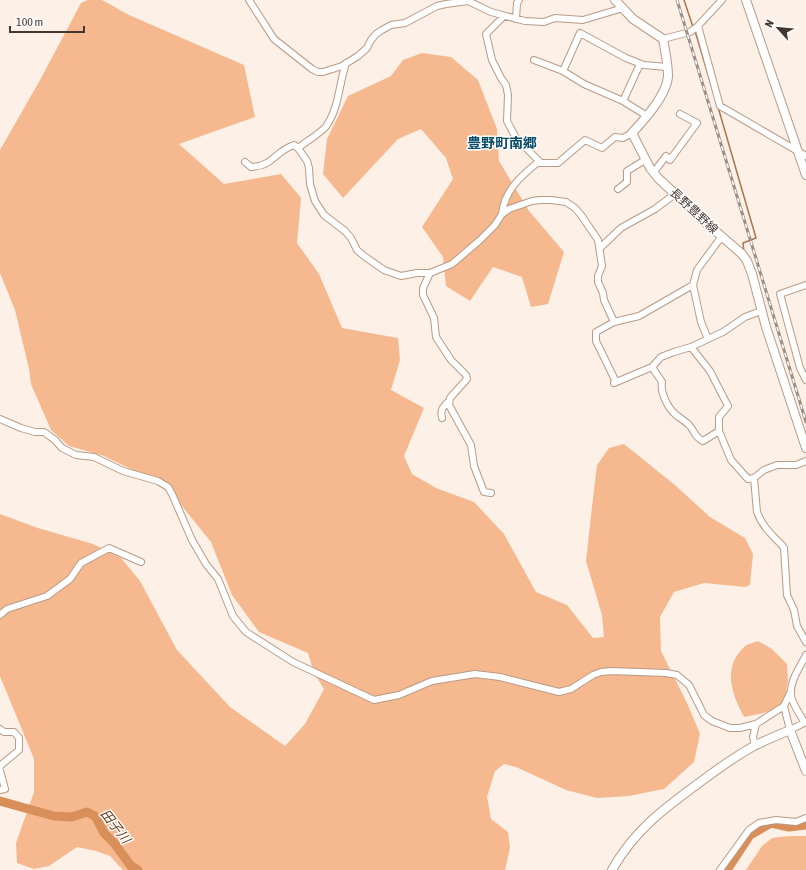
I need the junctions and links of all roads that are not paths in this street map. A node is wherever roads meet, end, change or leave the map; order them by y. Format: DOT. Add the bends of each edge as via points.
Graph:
graph roads {
  1 [pos="248,0"];
  2 [pos="468,0"];
  3 [pos="520,0"];
  4 [pos="616,0"];
  5 [pos="722,0"];
  6 [pos="746,0"];
  7 [pos="455,1"];
  8 [pos="623,8"];
  9 [pos="504,16"];
  10 [pos="516,19"];
  11 [pos="583,20"];
  12 [pos="698,26"];
  13 [pos="580,33"];
  14 [pos="663,38"];
  15 [pos="534,60"];
  16 [pos="346,63"];
  17 [pos="640,64"];
  18 [pos="667,67"];
  19 [pos="562,71"];
  20 [pos="623,101"];
  21 [pos="680,114"];
  22 [pos="647,116"];
  23 [pos="632,133"];
  24 [pos="298,148"];
  25 [pos="802,154"];
  26 [pos="645,160"];
  27 [pos="245,162"];
  28 [pos="541,163"];
  29 [pos="654,172"];
  30 [pos="806,175"];
  31 [pos="618,189"];
  32 [pos="675,194"];
  33 [pos="502,214"];
  34 [pos="722,236"];
  35 [pos="600,248"];
  36 [pos="430,273"];
  37 [pos="693,285"];
  38 [pos="806,285"];
  39 [pos="761,311"];
  40 [pos="614,322"];
  41 [pos="708,339"];
  42 [pos="691,347"];
  43 [pos="652,367"];
  44 [pos="806,380"];
  45 [pos="449,401"];
  46 [pos="442,418"];
  47 [pos="0,420"];
  48 [pos="719,432"];
  49 [pos="806,448"];
  50 [pos="806,460"];
  51 [pos="754,478"];
  52 [pos="491,493"];
  53 [pos="141,562"];
  54 [pos="0,615"];
  55 [pos="806,642"];
  56 [pos="806,654"];
  57 [pos="791,691"];
  58 [pos="784,706"];
  59 [pos="805,722"];
  60 [pos="756,724"];
  61 [pos="0,729"];
  62 [pos="790,730"];
  63 [pos="755,746"];
  64 [pos="0,766"];
  65 [pos="0,770"];
  66 [pos="806,771"];
  67 [pos="0,790"];
  68 [pos="806,818"];
  69 [pos="612,870"];
  70 [pos="720,870"];
  1 -- 16 [label="street" via="274,39 312,69 323,72"];
  2 -- 7 [label="street"];
  2 -- 9 [label="street" via="481,8"];
  3 -- 10 [label="street" via="517,3"];
  4 -- 8 [label="main road"];
  5 -- 12 [label="street"];
  6 -- 25 [label="main road"];
  7 -- 16 [label="street" via="382,30 358,56"];
  8 -- 11 [label="street"];
  8 -- 14 [label="main road" via="633,19"];
  9 -- 10 [label="street"];
  9 -- 28 [label="street" via="486,34 492,60 506,85 507,120 516,138"];
  10 -- 11 [label="street" via="544,22 555,18"];
  11 -- 13 [label="street"];
  12 -- 14 [label="street" via="690,32"];
  12 -- 25 [label="street" via="720,106"];
  13 -- 17 [label="street"];
  13 -- 19 [label="street"];
  14 -- 18 [label="main road"];
  15 -- 19 [label="street"];
  16 -- 24 [label="street" via="337,103 327,126"];
  17 -- 18 [label="street"];
  17 -- 20 [label="street"];
  18 -- 22 [label="main road" via="668,78 663,91"];
  19 -- 20 [label="street"];
  20 -- 22 [label="street"];
  21 -- 29 [label="street" via="697,123 670,160 666,156"];
  22 -- 23 [label="main road"];
  23 -- 26 [label="main road, 長野豊野線"];
  23 -- 28 [label="street" via="623,138 615,137 602,148 585,140 558,164"];
  24 -- 27 [label="street" via="294,144 289,146 268,163 257,167 251,167"];
  24 -- 36 [label="street" via="307,161 315,201 324,215 345,231 357,250 393,274 401,276"];
  25 -- 30 [label="main road"];
  26 -- 29 [label="main road, 長野豊野線"];
  26 -- 31 [label="street" via="627,171 627,182"];
  28 -- 33 [label="street" via="537,162 520,176 511,188"];
  29 -- 32 [label="main road, 長野豊野線"];
  32 -- 34 [label="main road, 長野豊野線"];
  32 -- 35 [label="street" via="655,209 621,228"];
  33 -- 35 [label="street" via="508,209 532,201 566,202 581,215 598,240"];
  33 -- 36 [label="street" via="495,225 462,257"];
  34 -- 37 [label="street" via="697,270"];
  34 -- 39 [label="main road, 長野豊野線" via="747,261"];
  35 -- 40 [label="street" via="602,266 598,282"];
  36 -- 45 [label="street" via="423,294 434,318 436,337 452,360 466,374 467,379"];
  37 -- 40 [label="street" via="639,316"];
  37 -- 41 [label="street" via="701,322"];
  38 -- 44 [label="street" via="780,294 800,368"];
  39 -- 41 [label="street" via="745,317"];
  39 -- 49 [label="main road, 長野豊野線"];
  40 -- 43 [label="street" via="596,332 596,341 615,382"];
  41 -- 42 [label="street"];
  42 -- 43 [label="street" via="661,357"];
  42 -- 48 [label="street" via="710,371 728,406 719,417"];
  43 -- 48 [label="street" via="662,382 664,398 675,414 689,424 697,438 703,441"];
  45 -- 46 [label="street" via="442,408"];
  45 -- 52 [label="street" via="471,445 474,466 484,492"];
  47 -- 60 [label="street" via="35,432 44,432 70,452 94,457 123,471 158,481 168,487 192,540 218,579 234,616 246,632 293,662 374,700 403,693 432,681 475,674 500,677 559,692 571,689 601,672 666,673 677,675 689,685 704,715 712,721 730,728"];
  48 -- 51 [label="street" via="731,460 748,479"];
  50 -- 51 [label="street" via="796,465 777,465 764,470"];
  51 -- 55 [label="street" via="759,517 784,548 787,595 794,610 797,626"];
  53 -- 54 [label="street" via="109,548 82,563 70,579 47,596 6,609"];
  56 -- 57 [label="street"];
  57 -- 58 [label="street"];
  57 -- 59 [label="street"];
  58 -- 60 [label="street"];
  58 -- 62 [label="street"];
  59 -- 62 [label="street"];
  60 -- 63 [label="street" via="753,738"];
  61 -- 64 [label="street" via="4,732 14,732 19,738 19,750"];
  62 -- 63 [label="main road"];
  62 -- 66 [label="main road"];
  63 -- 69 [label="main road" via="681,796 646,824 622,853"];
  65 -- 67 [label="street" via="5,789"];
  68 -- 70 [label="street" via="796,822 759,822 749,830"];
}
